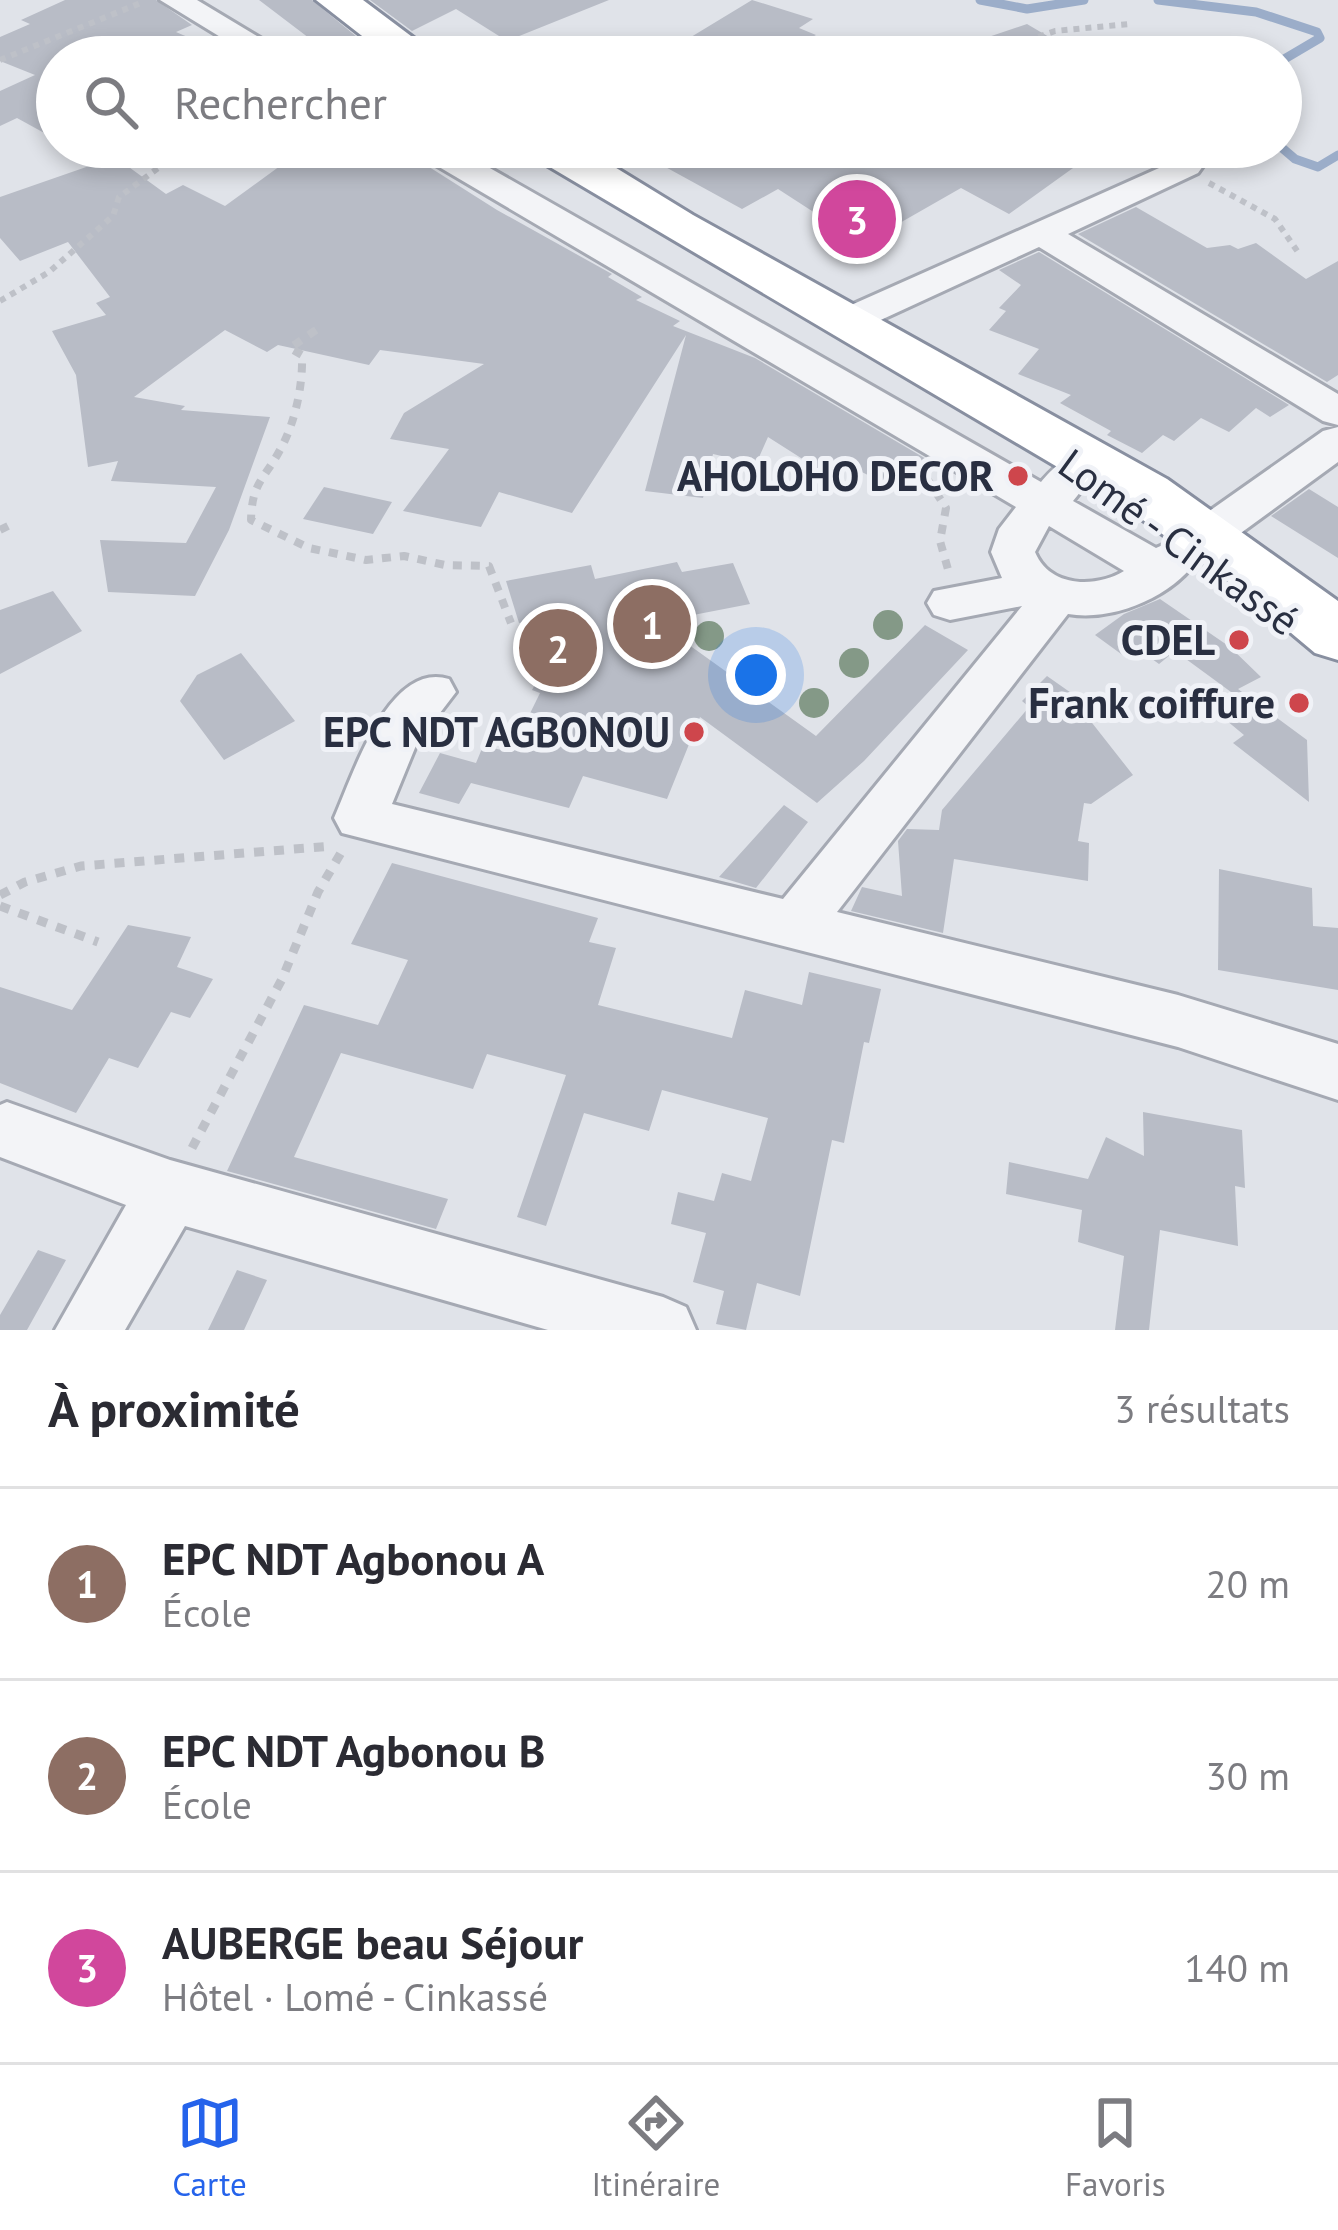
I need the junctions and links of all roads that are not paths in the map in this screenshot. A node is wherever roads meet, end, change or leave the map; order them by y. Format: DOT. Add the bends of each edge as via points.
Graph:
graph roads {
  1 [pos="175,0"];
  2 [pos="336,0"];
  3 [pos="239,36"];
  4 [pos="387,36"];
  5 [pos="465,168"];
  6 [pos="584,168"];
  7 [pos="1181,168"];
  8 [pos="1042,234"];
  9 [pos="844,322"];
  10 [pos="1338,412"];
  11 [pos="1030,428"];
  12 [pos="1338,440"];
  13 [pos="1060,487"];
  14 [pos="1186,550"];
  15 [pos="1045,590"];
  16 [pos="961,602"];
  17 [pos="1338,636"];
  18 [pos="1338,664"];
  19 [pos="432,692"];
  20 [pos="794,926"];
  21 [pos="1338,1072"];
  22 [pos="7,1132"];
  23 [pos="170,1191"];
  24 [pos="88,1330"];
  25 [pos="663,1330"];
  1 -- 3 [label="street"];
  2 -- 4 [label="highway"];
  5 -- 13 [label="street" via="913,429"];
  6 -- 9 [label="highway"];
  7 -- 8 [label="street"];
  8 -- 9 [label="street"];
  8 -- 10 [label="street"];
  9 -- 11 [label="highway"];
  11 -- 13 [label="highway, Lomé - Cinkassé"];
  11 -- 14 [label="highway, Lomé - Cinkassé" via="1090,459"];
  12 -- 14 [label="street"];
  13 -- 14 [label="highway, Lomé - Cinkassé"];
  13 -- 15 [label="street" via="1012,552 1021,572"];
  14 -- 15 [label="street" via="1116,598"];
  14 -- 17 [label="highway, Lomé - Cinkassé"];
  14 -- 18 [label="highway, Lomé - Cinkassé"];
  15 -- 16 [label="street"];
  15 -- 20 [label="street"];
  19 -- 20 [label="street" via="396,733 360,818"];
  20 -- 21 [label="street" via="1178,1021"];
  22 -- 23 [label="street"];
  23 -- 24 [label="street"];
  23 -- 25 [label="street"];
}
